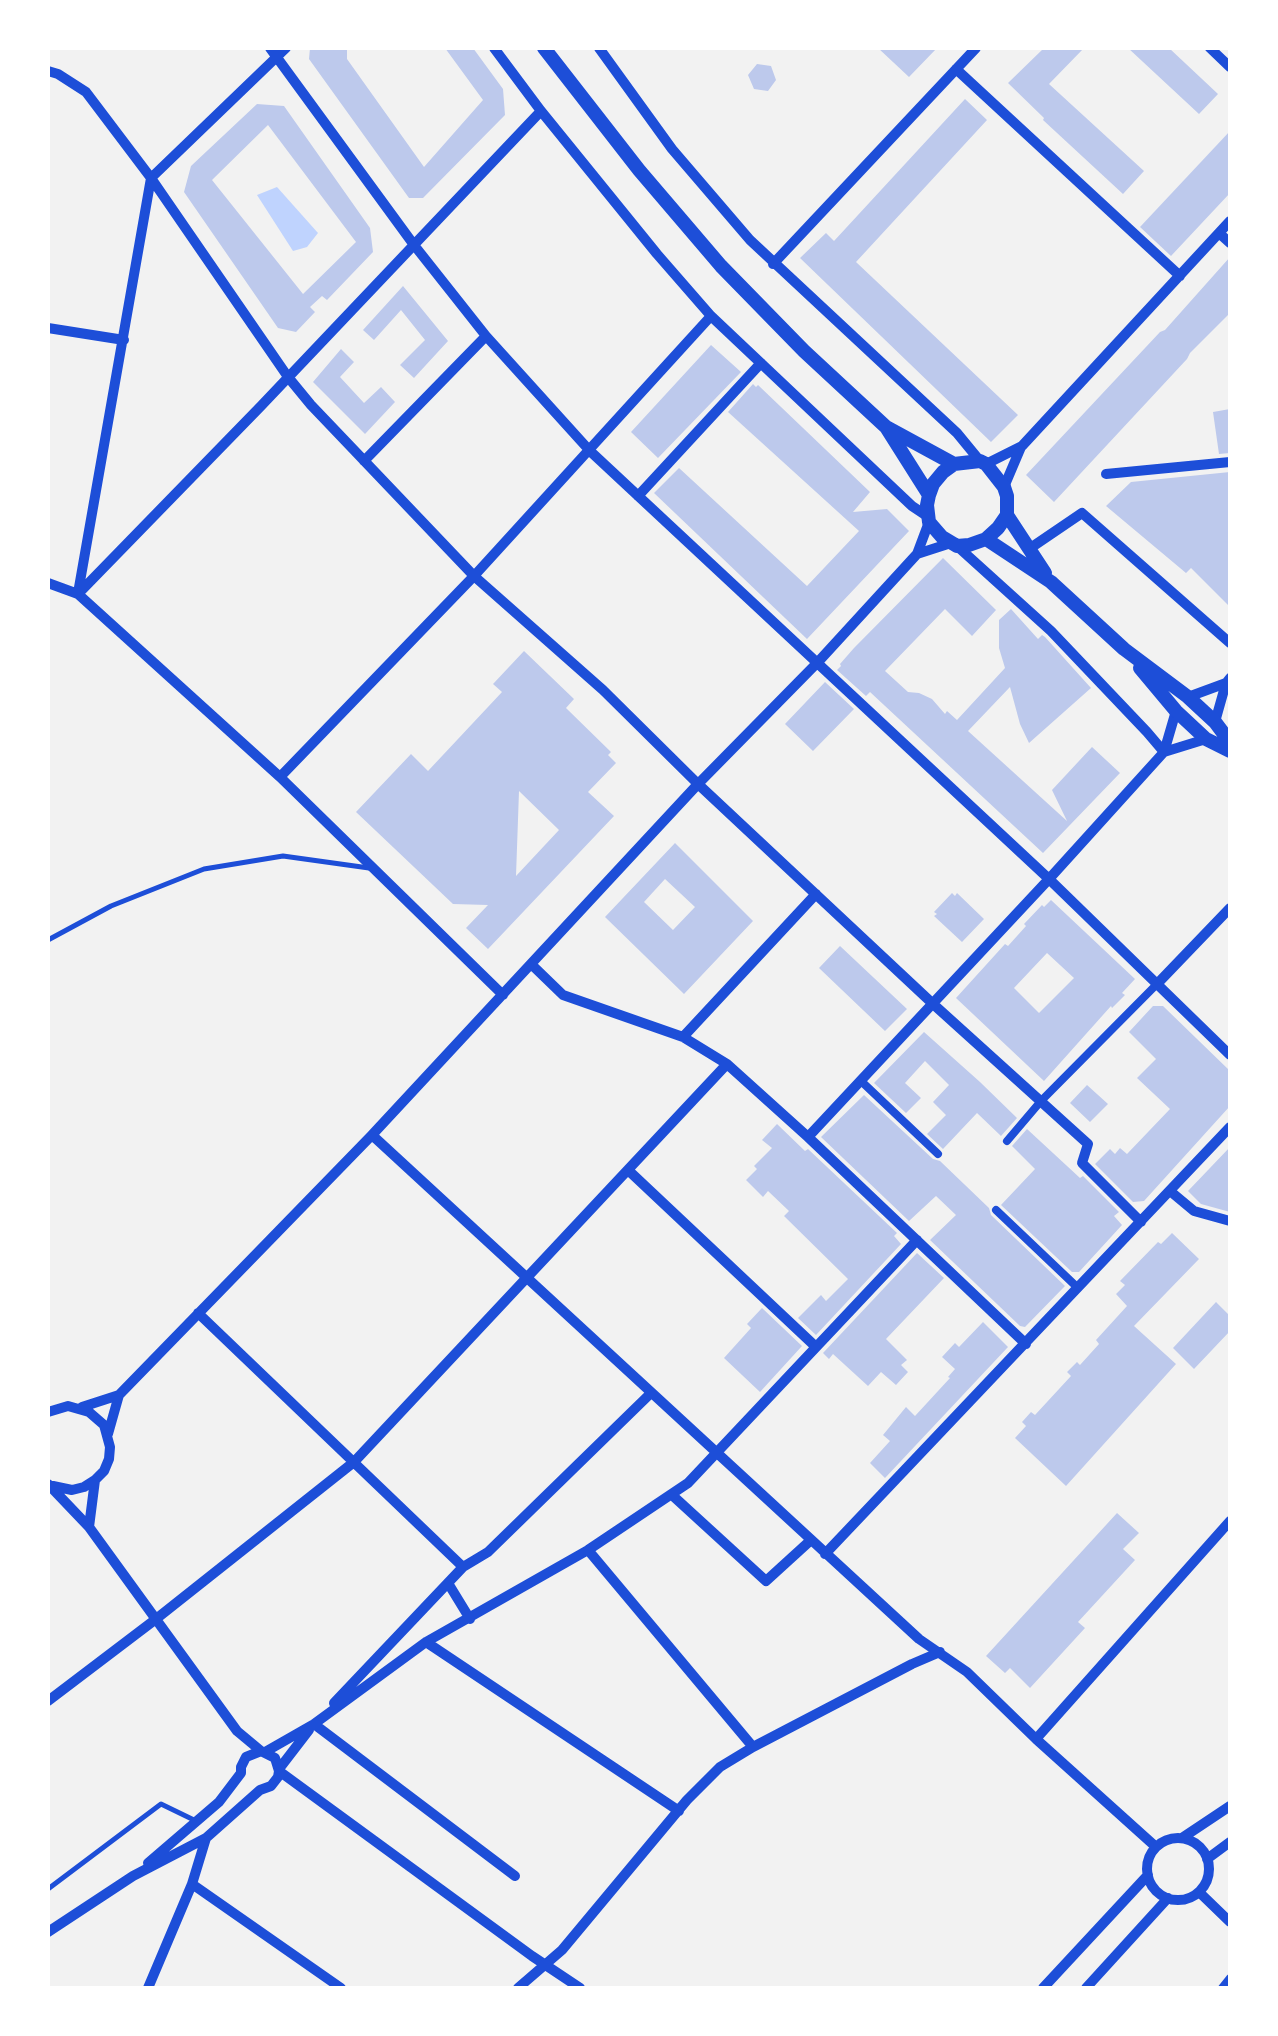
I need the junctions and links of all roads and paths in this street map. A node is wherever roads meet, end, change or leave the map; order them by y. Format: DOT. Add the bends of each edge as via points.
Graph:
graph roads {
  1 [pos="286,48"];
  2 [pos="494,48"];
  3 [pos="544,48"];
  4 [pos="600,48"];
  5 [pos="976,48"];
  6 [pos="1210,48"];
  7 [pos="273,53"];
  8 [pos="1230,67"];
  9 [pos="956,69"];
  10 [pos="48,71"];
  11 [pos="541,111"];
  12 [pos="152,178"];
  13 [pos="1230,221"];
  14 [pos="1220,233"];
  15 [pos="1230,243"];
  16 [pos="414,245"];
  17 [pos="774,264"];
  18 [pos="1180,276"];
  19 [pos="712,316"];
  20 [pos="48,328"];
  21 [pos="486,336"];
  22 [pos="124,340"];
  23 [pos="761,363"];
  24 [pos="288,377"];
  25 [pos="886,427"];
  26 [pos="1022,446"];
  27 [pos="590,451"];
  28 [pos="364,461"];
  29 [pos="983,462"];
  30 [pos="1230,462"];
  31 [pos="954,464"];
  32 [pos="1106,474"];
  33 [pos="1004,486"];
  34 [pos="929,495"];
  35 [pos="638,496"];
  36 [pos="1007,515"];
  37 [pos="928,519"];
  38 [pos="986,539"];
  39 [pos="954,545"];
  40 [pos="1029,549"];
  41 [pos="918,554"];
  42 [pos="474,576"];
  43 [pos="1051,582"];
  44 [pos="48,583"];
  45 [pos="78,594"];
  46 [pos="1230,643"];
  47 [pos="1124,648"];
  48 [pos="818,662"];
  49 [pos="1228,681"];
  50 [pos="1188,697"];
  51 [pos="1176,711"];
  52 [pos="1214,722"];
  53 [pos="1206,739"];
  54 [pos="1230,742"];
  55 [pos="1230,751"];
  56 [pos="1164,752"];
  57 [pos="280,776"];
  58 [pos="698,784"];
  59 [pos="372,868"];
  60 [pos="1049,879"];
  61 [pos="816,894"];
  62 [pos="1230,908"];
  63 [pos="48,940"];
  64 [pos="532,965"];
  65 [pos="1158,983"];
  66 [pos="503,995"];
  67 [pos="932,1003"];
  68 [pos="683,1037"];
  69 [pos="1230,1055"];
  70 [pos="728,1064"];
  71 [pos="860,1080"];
  72 [pos="1041,1101"];
  73 [pos="1230,1127"];
  74 [pos="372,1135"];
  75 [pos="808,1137"];
  76 [pos="1006,1141"];
  77 [pos="938,1154"];
  78 [pos="628,1170"];
  79 [pos="1170,1191"];
  80 [pos="996,1210"];
  81 [pos="1230,1221"];
  82 [pos="1140,1222"];
  83 [pos="917,1240"];
  84 [pos="527,1279"];
  85 [pos="1078,1288"];
  86 [pos="198,1313"];
  87 [pos="1026,1344"];
  88 [pos="816,1347"];
  89 [pos="651,1393"];
  90 [pos="119,1396"];
  91 [pos="80,1408"];
  92 [pos="48,1412"];
  93 [pos="108,1434"];
  94 [pos="716,1453"];
  95 [pos="354,1462"];
  96 [pos="95,1480"];
  97 [pos="48,1484"];
  98 [pos="672,1494"];
  99 [pos="88,1527"];
  100 [pos="1228,1528"];
  101 [pos="811,1540"];
  102 [pos="588,1550"];
  103 [pos="825,1554"];
  104 [pos="463,1566"];
  105 [pos="448,1582"];
  106 [pos="470,1618"];
  107 [pos="156,1619"];
  108 [pos="426,1642"];
  109 [pos="940,1652"];
  110 [pos="48,1700"];
  111 [pos="314,1724"];
  112 [pos="238,1731"];
  113 [pos="1036,1739"];
  114 [pos="752,1746"];
  115 [pos="263,1751"];
  116 [pos="246,1757"];
  117 [pos="279,1770"];
  118 [pos="241,1773"];
  119 [pos="260,1790"];
  120 [pos="1230,1806"];
  121 [pos="678,1811"];
  122 [pos="197,1821"];
  123 [pos="206,1838"];
  124 [pos="1182,1838"];
  125 [pos="1230,1842"];
  126 [pos="1156,1847"];
  127 [pos="1207,1859"];
  128 [pos="1148,1875"];
  129 [pos="133,1876"];
  130 [pos="515,1876"];
  131 [pos="192,1884"];
  132 [pos="48,1889"];
  133 [pos="1199,1892"];
  134 [pos="1168,1898"];
  135 [pos="1230,1922"];
  136 [pos="48,1932"];
  137 [pos="546,1965"];
  138 [pos="1230,1978"];
  139 [pos="148,1988"];
  140 [pos="341,1988"];
  141 [pos="518,1988"];
  142 [pos="580,1988"];
  143 [pos="1044,1988"];
  144 [pos="1086,1988"];
  145 [pos="1222,1988"];
  1 -- 7 [label="street"];
  2 -- 11 [label="street"];
  3 -- 25 [label="main road" via="721,266"];
  4 -- 17 [label="street" via="672,149"];
  5 -- 9 [label="street"];
  6 -- 8 [label="street"];
  7 -- 12 [label="street"];
  7 -- 16 [label="street"];
  9 -- 17 [label="street"];
  9 -- 18 [label="street"];
  10 -- 12 [label="street" via="86,92"];
  11 -- 16 [label="street"];
  11 -- 19 [label="street"];
  12 -- 22 [label="street"];
  12 -- 24 [label="street"];
  13 -- 14 [label="street"];
  14 -- 15 [label="street"];
  14 -- 18 [label="street"];
  16 -- 21 [label="street"];
  16 -- 24 [label="street"];
  17 -- 29 [label="street"];
  18 -- 26 [label="street"];
  19 -- 23 [label="street"];
  19 -- 27 [label="street"];
  20 -- 22 [label="street"];
  21 -- 27 [label="street"];
  21 -- 28 [label="street"];
  22 -- 45 [label="street"];
  23 -- 35 [label="street"];
  23 -- 37 [label="street"];
  24 -- 28 [label="street"];
  24 -- 45 [label="street"];
  25 -- 31 [label="main road"];
  25 -- 34 [label="main road"];
  26 -- 29 [label="street"];
  26 -- 33 [label="street"];
  27 -- 35 [label="street"];
  27 -- 42 [label="street"];
  28 -- 42 [label="street"];
  29 -- 31 [label="main road"];
  29 -- 33 [label="main road"];
  30 -- 32 [label="street"];
  31 -- 34 [label="main road"];
  33 -- 36 [label="main road"];
  34 -- 37 [label="main road"];
  35 -- 48 [label="street"];
  36 -- 38 [label="main road"];
  36 -- 40 [label="main road"];
  37 -- 39 [label="main road"];
  37 -- 41 [label="street"];
  38 -- 39 [label="main road"];
  38 -- 43 [label="main road"];
  39 -- 41 [label="street"];
  39 -- 56 [label="street" via="1051,631"];
  40 -- 43 [label="main road"];
  40 -- 46 [label="street" via="1082,513"];
  41 -- 48 [label="street"];
  42 -- 57 [label="street"];
  42 -- 58 [label="street"];
  43 -- 47 [label="main road"];
  44 -- 45 [label="street"];
  45 -- 57 [label="street"];
  47 -- 50 [label="main road"];
  47 -- 51 [label="main road"];
  48 -- 58 [label="street"];
  48 -- 60 [label="street"];
  49 -- 50 [label="street"];
  49 -- 52 [label="street"];
  50 -- 52 [label="main road"];
  51 -- 53 [label="main road"];
  51 -- 56 [label="street"];
  52 -- 54 [label="main road"];
  53 -- 55 [label="main road"];
  53 -- 56 [label="street"];
  56 -- 60 [label="street"];
  57 -- 59 [label="street"];
  58 -- 61 [label="street"];
  58 -- 64 [label="street"];
  59 -- 63 [label="lane" via="283,856 204,869"];
  59 -- 66 [label="street"];
  60 -- 65 [label="street"];
  60 -- 67 [label="street"];
  61 -- 67 [label="street"];
  61 -- 68 [label="street"];
  62 -- 65 [label="street"];
  64 -- 66 [label="street"];
  64 -- 68 [label="street" via="563,995"];
  65 -- 69 [label="street"];
  65 -- 72 [label="street"];
  66 -- 74 [label="street"];
  67 -- 71 [label="street"];
  67 -- 72 [label="street"];
  68 -- 70 [label="street"];
  70 -- 75 [label="street"];
  70 -- 78 [label="street"];
  71 -- 75 [label="street"];
  71 -- 77 [label="street"];
  72 -- 76 [label="street"];
  72 -- 82 [label="street" via="1088,1144 1082,1164"];
  73 -- 79 [label="street"];
  74 -- 84 [label="street"];
  74 -- 86 [label="street"];
  75 -- 83 [label="street"];
  78 -- 84 [label="street"];
  78 -- 88 [label="street"];
  79 -- 81 [label="street" via="1194,1211"];
  79 -- 82 [label="street"];
  80 -- 85 [label="street"];
  82 -- 85 [label="street"];
  83 -- 87 [label="street"];
  83 -- 88 [label="street"];
  84 -- 89 [label="street"];
  84 -- 95 [label="street"];
  85 -- 87 [label="street"];
  86 -- 90 [label="street"];
  86 -- 95 [label="street"];
  87 -- 103 [label="street"];
  88 -- 94 [label="street"];
  89 -- 94 [label="street"];
  89 -- 104 [label="street" via="488,1552"];
  90 -- 91 [label="street"];
  90 -- 93 [label="street"];
  91 -- 92 [label="street"];
  91 -- 93 [label="street"];
  93 -- 96 [label="street" via="109,1459"];
  94 -- 98 [label="street"];
  94 -- 101 [label="street"];
  95 -- 104 [label="street"];
  95 -- 107 [label="street"];
  96 -- 97 [label="street" via="72,1490"];
  96 -- 99 [label="street"];
  97 -- 99 [label="street"];
  98 -- 101 [label="street" via="766,1581"];
  98 -- 102 [label="street"];
  99 -- 107 [label="street"];
  100 -- 113 [label="street"];
  101 -- 103 [label="street"];
  102 -- 106 [label="street"];
  102 -- 114 [label="street"];
  103 -- 109 [label="street" via="918,1640"];
  104 -- 105 [label="street"];
  105 -- 106 [label="street"];
  105 -- 111 [label="street"];
  106 -- 108 [label="street"];
  107 -- 110 [label="street"];
  107 -- 112 [label="street"];
  108 -- 111 [label="street"];
  108 -- 121 [label="street"];
  109 -- 113 [label="street"];
  109 -- 114 [label="street"];
  111 -- 115 [label="street"];
  111 -- 117 [label="street"];
  111 -- 130 [label="street"];
  112 -- 115 [label="street"];
  112 -- 116 [label="street"];
  113 -- 126 [label="street"];
  114 -- 121 [label="street" via="720,1767"];
  115 -- 116 [label="street"];
  115 -- 117 [label="street"];
  116 -- 118 [label="street"];
  117 -- 119 [label="street" via="271,1786"];
  117 -- 137 [label="street"];
  118 -- 119 [label="street"];
  118 -- 122 [label="street"];
  119 -- 123 [label="street"];
  120 -- 124 [label="street"];
  121 -- 137 [label="street"];
  122 -- 129 [label="street"];
  122 -- 132 [label="lane" via="161,1804"];
  123 -- 129 [label="street"];
  123 -- 131 [label="street"];
  124 -- 126 [label="street"];
  124 -- 127 [label="street"];
  125 -- 127 [label="street"];
  126 -- 128 [label="street"];
  127 -- 133 [label="street" via="1208,1877"];
  128 -- 134 [label="street"];
  128 -- 143 [label="street"];
  129 -- 136 [label="street"];
  131 -- 139 [label="street"];
  131 -- 140 [label="street"];
  133 -- 134 [label="street" via="1184,1900"];
  133 -- 135 [label="street"];
  134 -- 144 [label="street"];
  137 -- 141 [label="street"];
  137 -- 142 [label="street"];
  138 -- 145 [label="street"];
}
